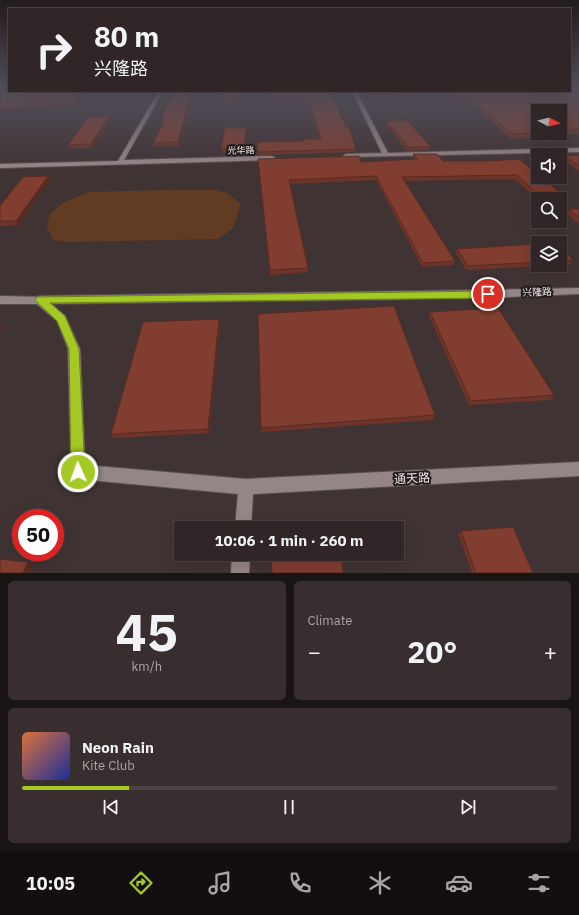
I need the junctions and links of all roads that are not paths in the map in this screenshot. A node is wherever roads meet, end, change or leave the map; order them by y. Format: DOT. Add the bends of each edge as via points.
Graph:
graph roads {
  1 [pos="148,115"];
  2 [pos="366,115"];
  3 [pos="579,150"];
  4 [pos="386,155"];
  5 [pos="339,157"];
  6 [pos="276,158"];
  7 [pos="120,162"];
  8 [pos="0,166"];
  9 [pos="579,291"];
  10 [pos="0,300"];
  11 [pos="40,300"];
  12 [pos="579,469"];
  13 [pos="246,487"];
  14 [pos="244,521"];
  15 [pos="241,561"];
  16 [pos="240,573"];
  1 -- 7 [label="street"];
  2 -- 4 [label="street"];
  3 -- 4 [label="street"];
  4 -- 5 [label="street"];
  6 -- 7 [label="street, 光华路"];
  7 -- 8 [label="street, 光华路"];
  9 -- 11 [label="street, 兴隆路"];
  10 -- 11 [label="street, 兴隆路"];
  11 -- 13 [label="street, 通天路" via="61,319 74,349 78,472"];
  12 -- 13 [label="street, 通天路"];
  13 -- 14 [label="street"];
  15 -- 16 [label="street"];
}
